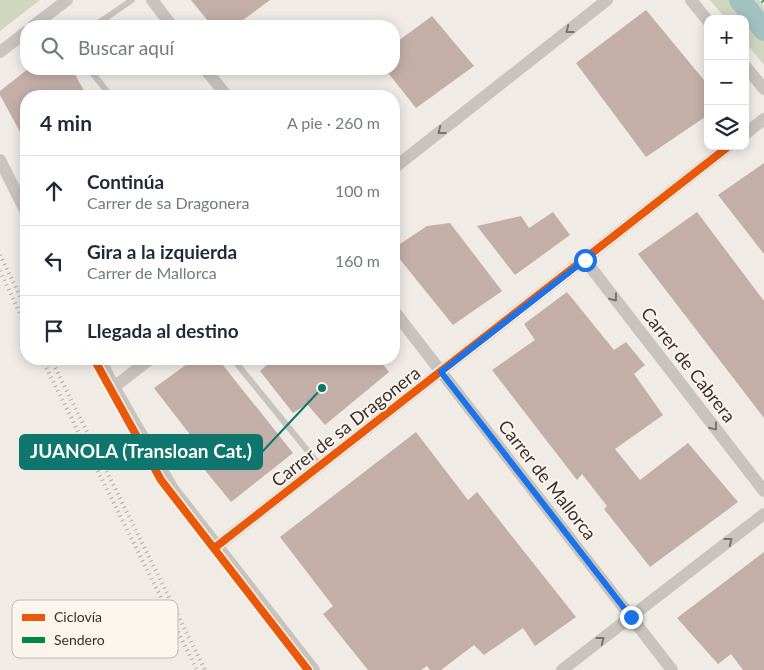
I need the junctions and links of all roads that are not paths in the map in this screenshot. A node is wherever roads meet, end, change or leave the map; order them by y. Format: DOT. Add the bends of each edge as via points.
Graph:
graph roads {
  1 [pos="67,0"];
  2 [pos="132,0"];
  3 [pos="152,0"];
  4 [pos="607,0"];
  5 [pos="691,0"];
  6 [pos="704,16"];
  7 [pos="41,20"];
  8 [pos="103,20"];
  9 [pos="167,20"];
  10 [pos="20,37"];
  11 [pos="0,52"];
  12 [pos="749,71"];
  13 [pos="94,75"];
  14 [pos="211,75"];
  15 [pos="764,89"];
  16 [pos="106,90"];
  17 [pos="222,90"];
  18 [pos="764,119"];
  19 [pos="749,131"];
  20 [pos="725,150"];
  21 [pos="0,160"];
  22 [pos="400,163"];
  23 [pos="20,200"];
  24 [pos="585,260"];
  25 [pos="400,319"];
  26 [pos="103,365"];
  27 [pos="142,365"];
  28 [pos="238,365"];
  29 [pos="441,372"];
  30 [pos="114,387"];
  31 [pos="320,466"];
  32 [pos="764,491"];
  33 [pos="764,514"];
  34 [pos="217,546"];
  35 [pos="631,617"];
  36 [pos="314,670"];
  37 [pos="562,670"];
  38 [pos="672,670"];
  1 -- 7 [label="street"];
  2 -- 8 [label="lane"];
  3 -- 9 [label="street"];
  4 -- 22 [label="street, one-way"];
  5 -- 6 [label="street"];
  10 -- 11 [label="street"];
  12 -- 15 [label="street"];
  13 -- 16 [label="lane"];
  14 -- 17 [label="street"];
  18 -- 19 [label="street"];
  20 -- 24 [label="street, Carrer de sa Dragonera"];
  21 -- 23 [label="street"];
  24 -- 29 [label="street, Carrer de sa Dragonera"];
  24 -- 32 [label="street, Carrer de Cabrera, one-way"];
  25 -- 29 [label="street, Carrer de Mallorca"];
  26 -- 30 [label="street"];
  27 -- 30 [label="street"];
  28 -- 31 [label="lane"];
  29 -- 31 [label="street, Carrer de sa Dragonera"];
  29 -- 35 [label="street, Carrer de Mallorca"];
  30 -- 34 [label="street" via="173,489"];
  31 -- 34 [label="street, Carrer de sa Dragonera"];
  35 -- 33 [label="street, one-way"];
  34 -- 36 [label="street"];
  37 -- 35 [label="street, one-way"];
  35 -- 38 [label="street, Carrer de Mallorca"];
}
